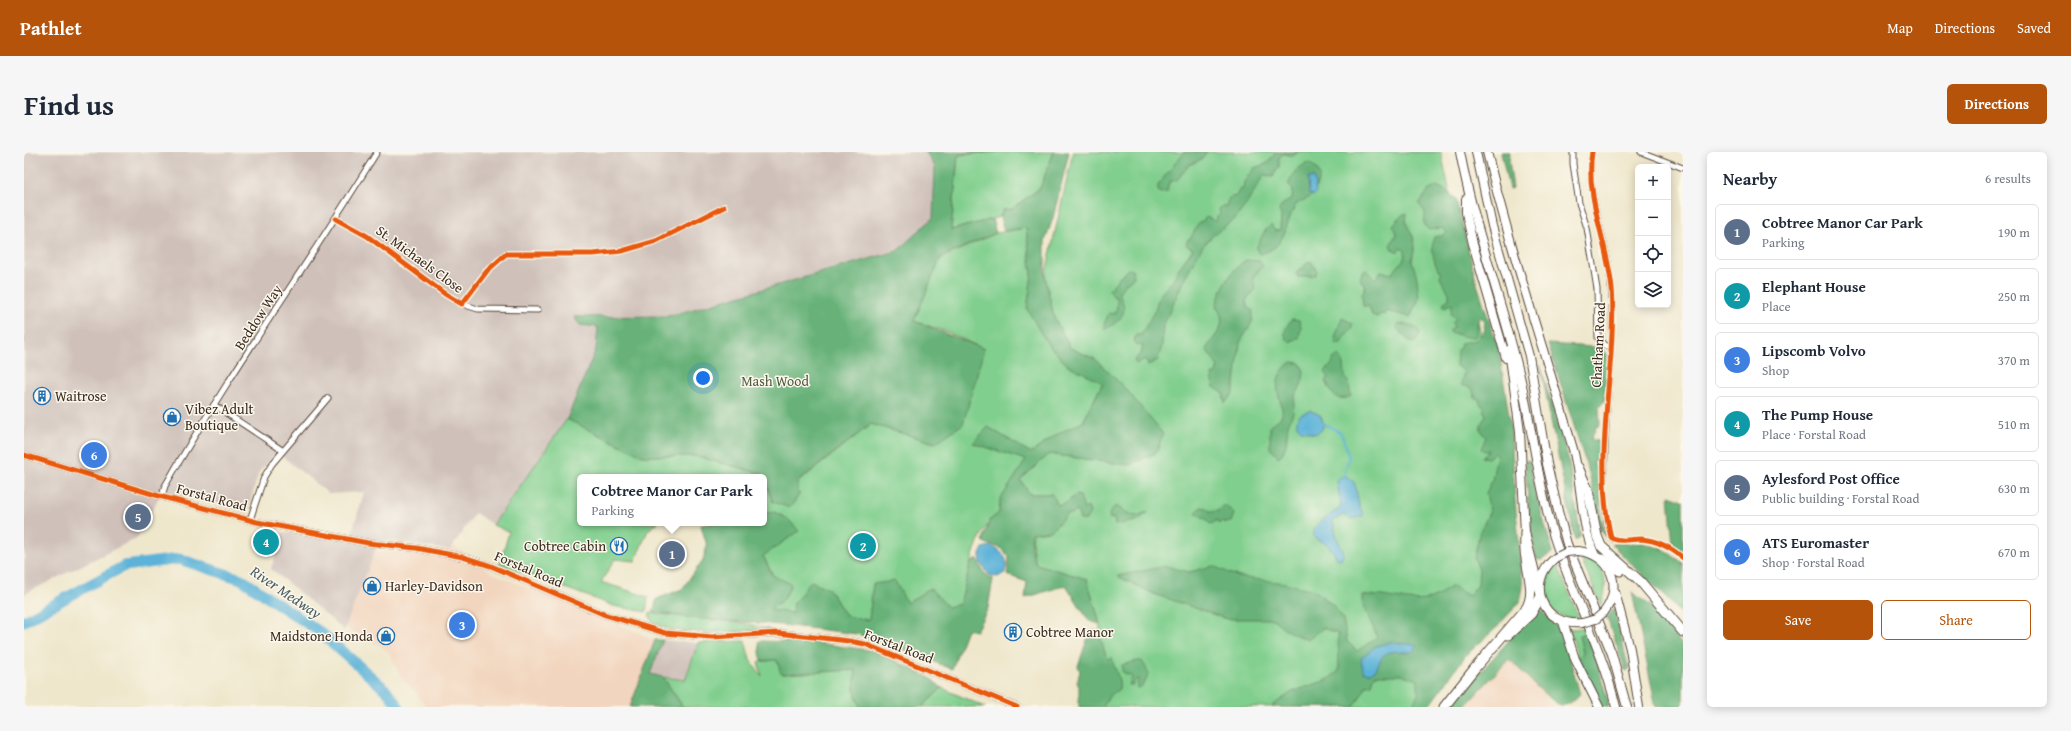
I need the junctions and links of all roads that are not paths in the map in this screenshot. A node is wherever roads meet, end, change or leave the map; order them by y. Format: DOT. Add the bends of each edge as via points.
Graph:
graph roads {
  1 [pos="377,152"];
  2 [pos="1460,152"];
  3 [pos="1476,152"];
  4 [pos="1487,152"];
  5 [pos="1492,152"];
  6 [pos="1573,152"];
  7 [pos="1592,152"];
  8 [pos="1641,152"];
  9 [pos="1683,168"];
  10 [pos="1465,178"];
  11 [pos="724,207"];
  12 [pos="1501,211"];
  13 [pos="336,219"];
  14 [pos="462,304"];
  15 [pos="538,310"];
  16 [pos="1506,329"];
  17 [pos="1611,348"];
  18 [pos="1512,376"];
  19 [pos="328,398"];
  20 [pos="214,405"];
  21 [pos="282,450"];
  22 [pos="24,455"];
  23 [pos="1578,467"];
  24 [pos="162,496"];
  25 [pos="250,520"];
  26 [pos="1525,533"];
  27 [pos="1613,539"];
  28 [pos="1599,557"];
  29 [pos="1615,592"];
  30 [pos="1540,595"];
  31 [pos="1651,596"];
  32 [pos="1563,622"];
  33 [pos="1683,632"];
  34 [pos="1498,643"];
  35 [pos="1017,707"];
  36 [pos="1444,707"];
  37 [pos="1599,707"];
  38 [pos="1616,707"];
  39 [pos="1628,707"];
  40 [pos="1639,707"];
  1 -- 13 [label="street, Beddow Way"];
  2 -- 10 [label="highway"];
  3 -- 39 [label="highway" via="1492,226 1529,356 1547,464 1558,511 1575,564 1612,654"];
  4 -- 12 [label="highway"];
  5 -- 12 [label="highway"];
  6 -- 17 [label="street" via="1573,164 1597,289 1598,338"];
  7 -- 17 [label="street, Chatham Road" via="1591,173 1596,210 1612,290"];
  8 -- 9 [label="street"];
  10 -- 16 [label="highway" via="1480,241"];
  10 -- 18 [label="highway" via="1466,213 1473,244"];
  11 -- 14 [label="street, St. Michaels Close" via="656,241 622,251 593,254 506,254 487,271"];
  12 -- 23 [label="highway"];
  13 -- 14 [label="street, St. Michaels Close" via="367,236"];
  13 -- 20 [label="street, Beddow Way"];
  14 -- 15 [label="street, St. Michaels Close" via="478,309"];
  16 -- 18 [label="highway"];
  16 -- 38 [label="highway" via="1522,385 1548,515 1566,569 1602,659"];
  17 -- 27 [label="street, Chatham Road" via="1604,488 1609,530"];
  18 -- 26 [label="highway" via="1520,432"];
  19 -- 21 [label="street"];
  20 -- 21 [label="street"];
  20 -- 24 [label="street, Beddow Way" via="165,486"];
  21 -- 25 [label="street" via="264,477"];
  22 -- 24 [label="street, Forstal Road"];
  23 -- 28 [label="highway" via="1589,540"];
  23 -- 31 [label="highway" via="1588,490 1599,542 1640,581"];
  24 -- 25 [label="street, Forstal Road"];
  25 -- 35 [label="street, Forstal Road" via="368,543 416,548 463,557 491,566 603,614 665,633 712,637 778,633 865,644"];
  26 -- 30 [label="highway"];
  26 -- 34 [label="highway" via="1530,599 1525,610"];
  28 -- 29 [label="highway" via="1610,572"];
  28 -- 30 [label="highway, bridge" via="1578,551 1567,552 1555,558 1546,568"];
  28 -- 31 [label="highway"];
  29 -- 32 [label="highway, bridge" via="1612,601 1596,619 1582,623"];
  29 -- 40 [label="highway" via="1630,649"];
  30 -- 32 [label="highway" via="1550,614"];
  30 -- 34 [label="highway" via="1531,614"];
  31 -- 33 [label="highway"];
  32 -- 37 [label="highway" via="1575,659"];
  34 -- 36 [label="highway"];
}
